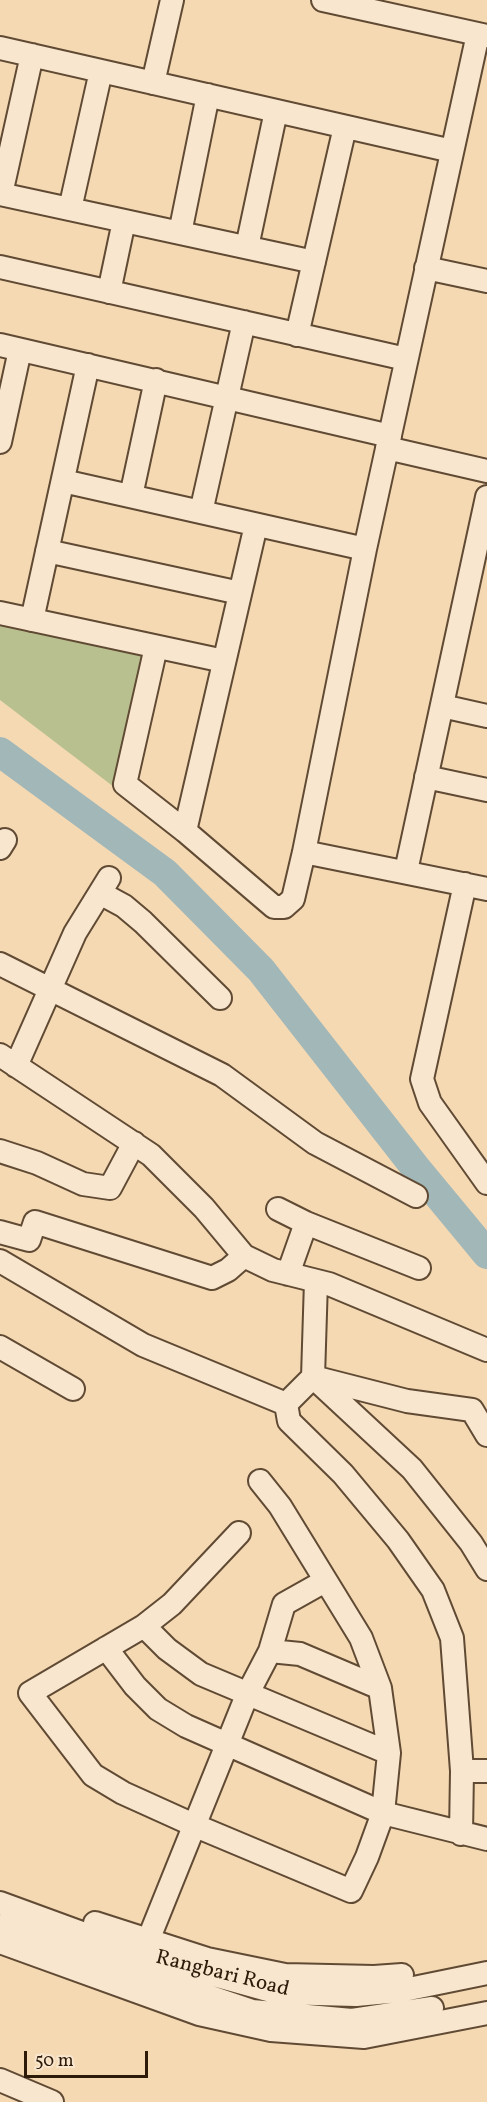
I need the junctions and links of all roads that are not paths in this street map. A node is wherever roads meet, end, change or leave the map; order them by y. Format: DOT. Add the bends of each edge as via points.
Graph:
graph roads {
  1 [pos="172,0"];
  2 [pos="323,0"];
  3 [pos="482,35"];
  4 [pos="0,48"];
  5 [pos="33,55"];
  6 [pos="100,71"];
  7 [pos="153,83"];
  8 [pos="208,95"];
  9 [pos="276,111"];
  10 [pos="345,127"];
  11 [pos="452,151"];
  12 [pos="1,194"];
  13 [pos="70,209"];
  14 [pos="124,221"];
  15 [pos="180,233"];
  16 [pos="247,247"];
  17 [pos="314,262"];
  18 [pos="0,267"];
  19 [pos="426,268"];
  20 [pos="487,281"];
  21 [pos="109,292"];
  22 [pos="244,322"];
  23 [pos="297,335"];
  24 [pos="10,348"];
  25 [pos="406,359"];
  26 [pos="88,365"];
  27 [pos="156,380"];
  28 [pos="227,399"];
  29 [pos="3,416"];
  30 [pos="0,442"];
  31 [pos="388,442"];
  32 [pos="487,471"];
  33 [pos="63,481"];
  34 [pos="131,496"];
  35 [pos="487,497"];
  36 [pos="201,512"];
  37 [pos="256,525"];
  38 [pos="365,549"];
  39 [pos="47,551"];
  40 [pos="240,593"];
  41 [pos="0,613"];
  42 [pos="32,620"];
  43 [pos="156,647"];
  44 [pos="224,662"];
  45 [pos="441,706"];
  46 [pos="487,716"];
  47 [pos="426,777"];
  48 [pos="487,790"];
  49 [pos="185,831"];
  50 [pos="304,852"];
  51 [pos="406,871"];
  52 [pos="476,887"];
  53 [pos="0,964"];
  54 [pos="51,988"];
  55 [pos="220,998"];
  56 [pos="8,1061"];
  57 [pos="134,1143"];
  58 [pos="0,1151"];
  59 [pos="486,1178"];
  60 [pos="416,1196"];
  61 [pos="278,1209"];
  62 [pos="306,1223"];
  63 [pos="0,1232"];
  64 [pos="244,1256"];
  65 [pos="0,1261"];
  66 [pos="418,1268"];
  67 [pos="288,1274"];
  68 [pos="316,1281"];
  69 [pos="0,1347"];
  70 [pos="487,1350"];
  71 [pos="313,1377"];
  72 [pos="73,1389"];
  73 [pos="286,1404"];
  74 [pos="487,1435"];
  75 [pos="260,1481"];
  76 [pos="239,1533"];
  77 [pos="487,1569"];
  78 [pos="325,1581"];
  79 [pos="144,1626"];
  80 [pos="106,1648"];
  81 [pos="270,1651"];
  82 [pos="380,1688"];
  83 [pos="247,1695"];
  84 [pos="228,1745"];
  85 [pos="389,1753"];
  86 [pos="462,1771"];
  87 [pos="487,1771"];
  88 [pos="383,1813"];
  89 [pos="196,1826"];
  90 [pos="461,1834"];
  91 [pos="487,1839"];
  92 [pos="0,1894"];
  93 [pos="0,1903"];
  94 [pos="0,1926"];
  95 [pos="149,1938"];
  96 [pos="0,1942"];
  97 [pos="487,1966"];
  98 [pos="487,1972"];
  99 [pos="487,1998"];
  100 [pos="487,2013"];
  101 [pos="0,2080"];
  102 [pos="52,2102"];
  1 -- 7 [label="street"];
  2 -- 3 [label="street"];
  3 -- 11 [label="street"];
  4 -- 5 [label="street"];
  5 -- 6 [label="street"];
  5 -- 12 [label="street"];
  6 -- 7 [label="street"];
  6 -- 13 [label="street"];
  7 -- 8 [label="street"];
  8 -- 9 [label="street"];
  8 -- 15 [label="street"];
  9 -- 10 [label="street"];
  9 -- 16 [label="street"];
  10 -- 11 [label="street"];
  10 -- 17 [label="street"];
  11 -- 19 [label="street"];
  12 -- 13 [label="street"];
  13 -- 14 [label="street"];
  14 -- 15 [label="street"];
  14 -- 21 [label="street"];
  15 -- 16 [label="street"];
  16 -- 17 [label="street"];
  17 -- 23 [label="street"];
  18 -- 21 [label="street"];
  19 -- 20 [label="street"];
  19 -- 25 [label="street"];
  21 -- 22 [label="street"];
  22 -- 23 [label="street"];
  22 -- 28 [label="street"];
  23 -- 25 [label="street"];
  24 -- 26 [label="street"];
  24 -- 29 [label="street"];
  25 -- 31 [label="street"];
  26 -- 27 [label="street"];
  26 -- 33 [label="street"];
  27 -- 28 [label="street"];
  27 -- 34 [label="street"];
  28 -- 31 [label="street"];
  28 -- 36 [label="street"];
  29 -- 30 [label="street"];
  31 -- 32 [label="street"];
  31 -- 38 [label="street"];
  33 -- 34 [label="street"];
  33 -- 39 [label="street"];
  34 -- 36 [label="street"];
  35 -- 45 [label="street"];
  36 -- 37 [label="street"];
  37 -- 38 [label="street"];
  37 -- 40 [label="street"];
  38 -- 50 [label="street"];
  39 -- 40 [label="street"];
  39 -- 42 [label="street"];
  40 -- 44 [label="street"];
  41 -- 42 [label="street"];
  42 -- 43 [label="street"];
  43 -- 44 [label="street"];
  43 -- 49 [label="street" via="125,784"];
  44 -- 49 [label="street"];
  45 -- 46 [label="street"];
  45 -- 47 [label="street"];
  47 -- 48 [label="street"];
  47 -- 51 [label="street"];
  49 -- 50 [label="street" via="274,907 284,907 293,899"];
  50 -- 51 [label="street"];
  51 -- 52 [label="street"];
  52 -- 59 [label="street" via="422,1079 430,1103"];
  53 -- 54 [label="street"];
  54 -- 55 [label="street" via="75,933 105,886"];
  54 -- 56 [label="street"];
  54 -- 60 [label="street" via="222,1075 315,1143"];
  56 -- 57 [label="street"];
  57 -- 58 [label="street" via="110,1188 83,1184"];
  57 -- 64 [label="street" via="204,1208"];
  61 -- 62 [label="street"];
  62 -- 66 [label="street"];
  62 -- 67 [label="street"];
  63 -- 64 [label="street" via="29,1240 35,1222 212,1278"];
  64 -- 67 [label="street"];
  65 -- 73 [label="street" via="143,1345"];
  67 -- 68 [label="street"];
  68 -- 70 [label="street"];
  68 -- 71 [label="street"];
  69 -- 72 [label="street"];
  71 -- 73 [label="street"];
  71 -- 74 [label="street" via="407,1401 472,1410"];
  71 -- 77 [label="street" via="412,1469"];
  73 -- 86 [label="street" via="289,1421 344,1474 433,1590 452,1638"];
  75 -- 78 [label="street" via="286,1515"];
  76 -- 79 [label="street" via="172,1604"];
  78 -- 81 [label="street" via="284,1604"];
  78 -- 82 [label="street" via="361,1638"];
  79 -- 80 [label="street"];
  79 -- 83 [label="street" via="201,1674"];
  80 -- 84 [label="street" via="158,1709"];
  80 -- 89 [label="street" via="30,1693 93,1775"];
  81 -- 82 [label="street" via="300,1654"];
  81 -- 83 [label="street"];
  82 -- 85 [label="street"];
  83 -- 84 [label="street"];
  83 -- 85 [label="street"];
  84 -- 88 [label="street"];
  84 -- 89 [label="street"];
  85 -- 88 [label="street"];
  86 -- 87 [label="street"];
  86 -- 90 [label="street"];
  88 -- 89 [label="street" via="351,1891"];
  88 -- 90 [label="street"];
  89 -- 95 [label="street"];
  90 -- 91 [label="street"];
  92 -- 95 [label="street"];
  93 -- 98 [label="street, Rangbari Road" via="142,1955 278,1993 356,1995 399,1991"];
  94 -- 99 [label="street, Rangbari Road" via="252,2011 352,2020"];
  95 -- 97 [label="street" via="207,1959 285,1975 374,1977"];
  96 -- 100 [label="street" via="199,2014 271,2030 364,2037"];
  101 -- 102 [label="street"];
}
